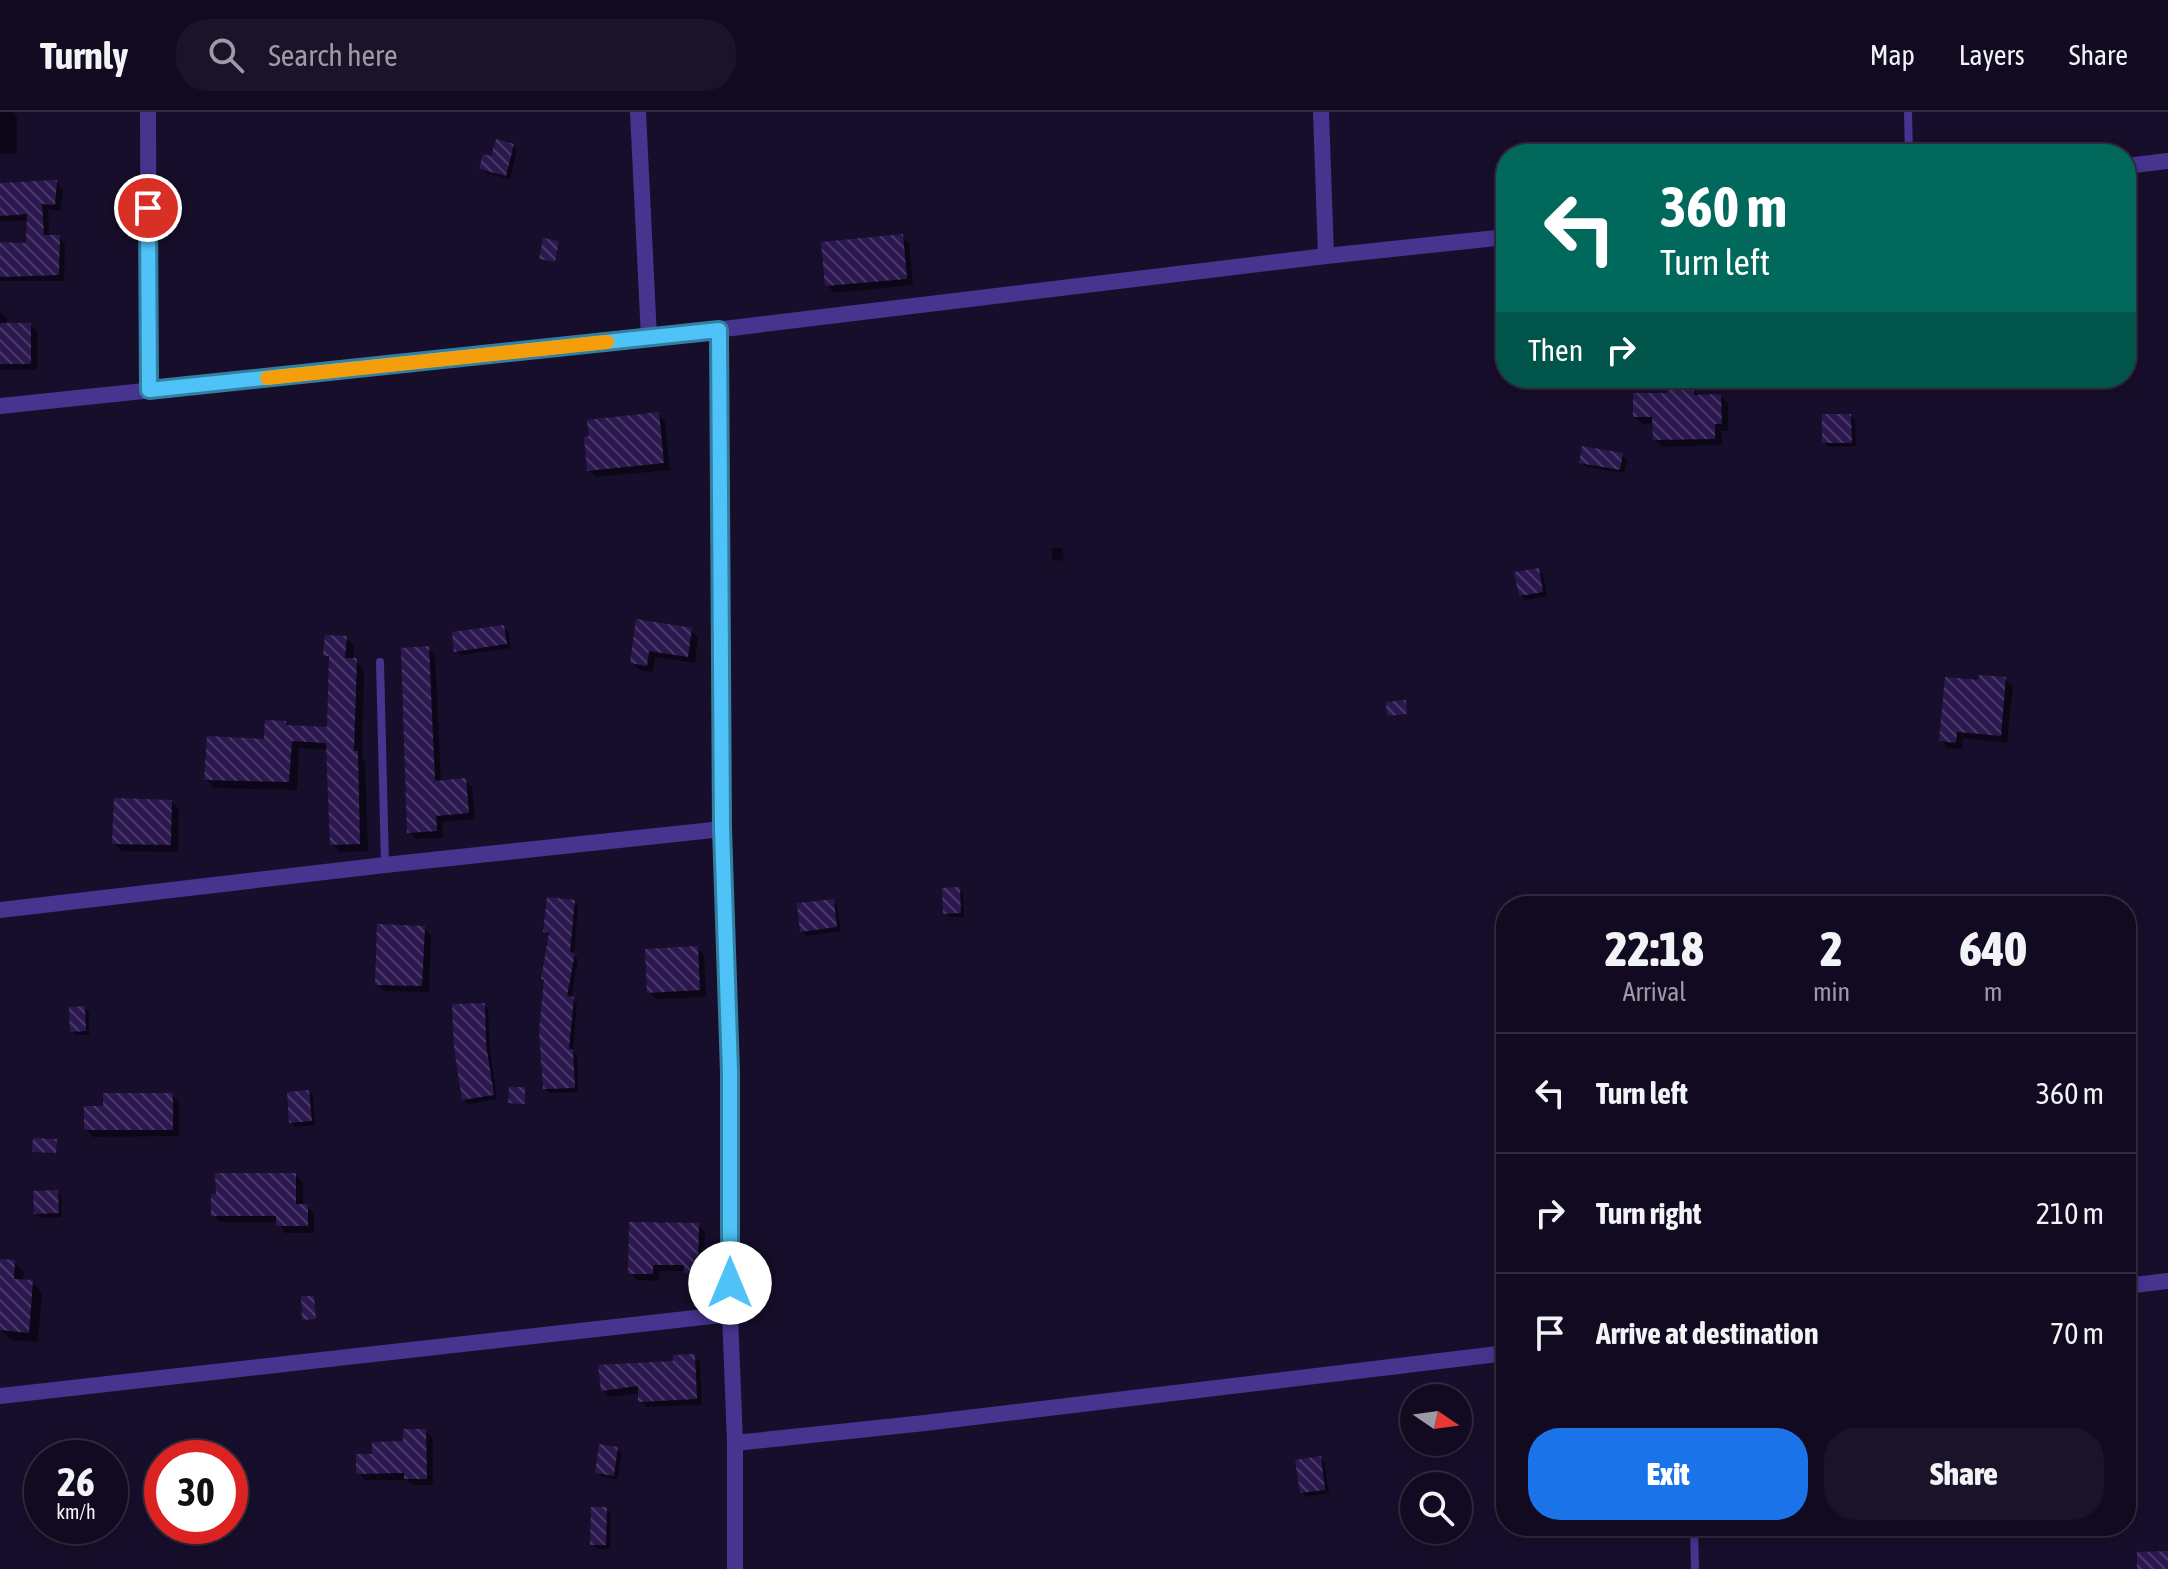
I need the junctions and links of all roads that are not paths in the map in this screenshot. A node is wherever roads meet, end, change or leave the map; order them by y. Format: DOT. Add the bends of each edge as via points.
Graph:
graph roads {
  1 [pos="148,112"];
  2 [pos="638,112"];
  3 [pos="1321,112"];
  4 [pos="1908,112"];
  5 [pos="1909,144"];
  6 [pos="2168,161"];
  7 [pos="2136,165"];
  8 [pos="1496,238"];
  9 [pos="1326,256"];
  10 [pos="719,330"];
  11 [pos="649,338"];
  12 [pos="149,390"];
  13 [pos="0,406"];
  14 [pos="380,662"];
  15 [pos="722,829"];
  16 [pos="385,865"];
  17 [pos="0,910"];
  18 [pos="2168,1281"];
  19 [pos="2136,1285"];
  20 [pos="730,1314"];
  21 [pos="1496,1354"];
  22 [pos="0,1396"];
  23 [pos="735,1443"];
  24 [pos="1694,1536"];
  25 [pos="735,1569"];
  26 [pos="1695,1569"];
  1 -- 12 [label="street"];
  2 -- 11 [label="street"];
  3 -- 9 [label="street"];
  4 -- 5 [label="lane"];
  6 -- 7 [label="street"];
  8 -- 9 [label="street"];
  9 -- 10 [label="street"];
  10 -- 11 [label="street"];
  10 -- 15 [label="street"];
  11 -- 12 [label="street"];
  12 -- 13 [label="street"];
  14 -- 16 [label="lane"];
  15 -- 16 [label="street"];
  15 -- 20 [label="street"];
  16 -- 17 [label="street"];
  18 -- 19 [label="street"];
  20 -- 22 [label="street"];
  20 -- 23 [label="street"];
  21 -- 23 [label="street"];
  23 -- 25 [label="street"];
  24 -- 26 [label="lane"];
}
